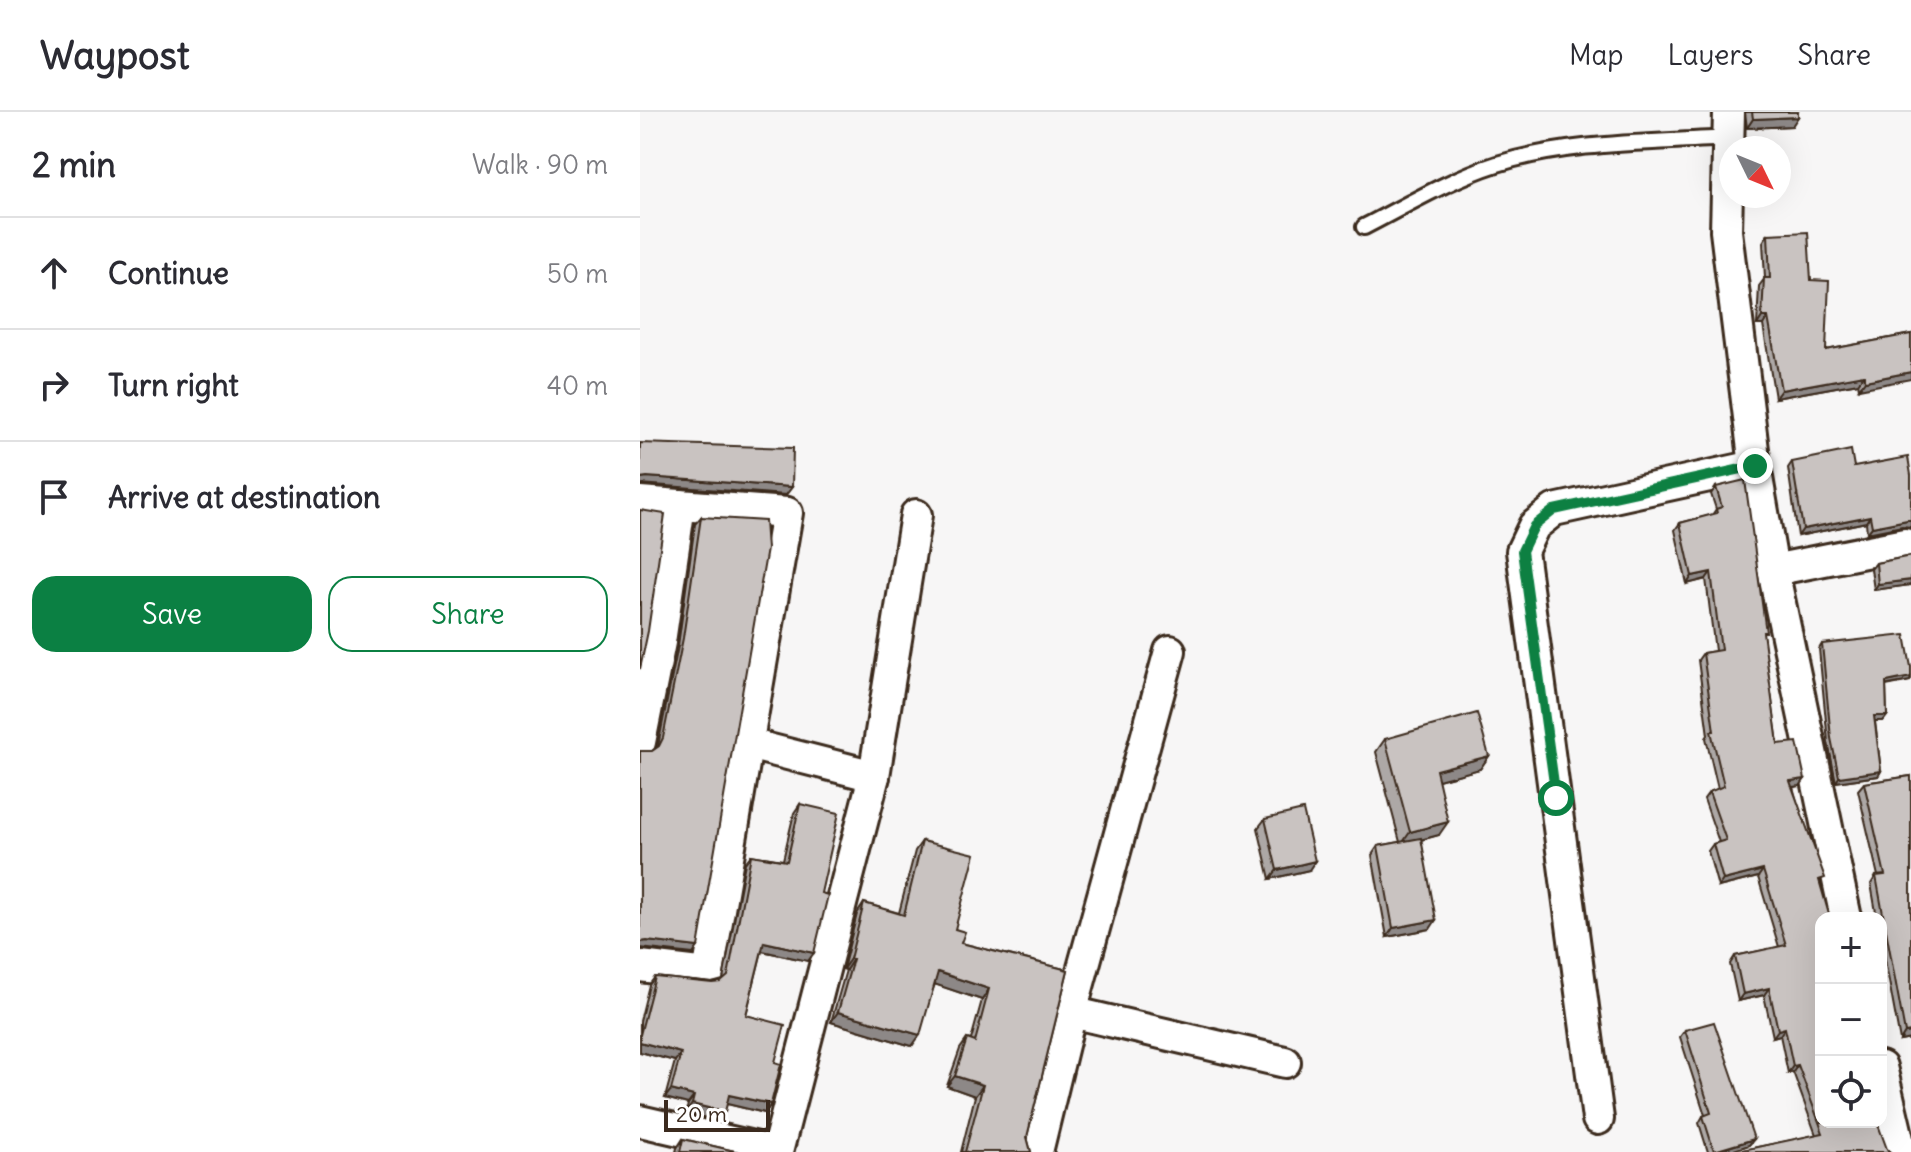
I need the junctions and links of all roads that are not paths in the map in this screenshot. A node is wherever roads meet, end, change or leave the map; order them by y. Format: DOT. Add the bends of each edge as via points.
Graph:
graph roads {
  1 [pos="1729,125"];
  2 [pos="1364,227"];
  3 [pos="1755,466"];
  4 [pos="640,502"];
  5 [pos="680,505"];
  6 [pos="916,515"];
  7 [pos="1905,544"];
  8 [pos="1773,570"];
  9 [pos="1170,651"];
  10 [pos="640,742"];
  11 [pos="748,744"];
  12 [pos="874,776"];
  13 [pos="1845,912"];
  14 [pos="640,966"];
  15 [pos="1071,1012"];
  16 [pos="1285,1062"];
  17 [pos="1887,1092"];
  18 [pos="1598,1119"];
  19 [pos="640,1121"];
  20 [pos="776,1152"];
  21 [pos="1037,1152"];
  22 [pos="1901,1152"];
  1 -- 2 [label="lane" via="1499,164"];
  1 -- 3 [label="street" via="1726,231"];
  3 -- 8 [label="street"];
  3 -- 18 [label="street" via="1554,510 1534,526 1522,551"];
  4 -- 5 [label="street"];
  5 -- 10 [label="street"];
  5 -- 11 [label="street" via="787,513"];
  6 -- 12 [label="street"];
  7 -- 8 [label="street"];
  8 -- 13 [label="street"];
  9 -- 15 [label="street"];
  11 -- 12 [label="street"];
  11 -- 14 [label="street" via="708,974"];
  12 -- 20 [label="street"];
  15 -- 16 [label="street"];
  15 -- 21 [label="street"];
  17 -- 22 [label="street"];
  19 -- 20 [label="street"];
}
